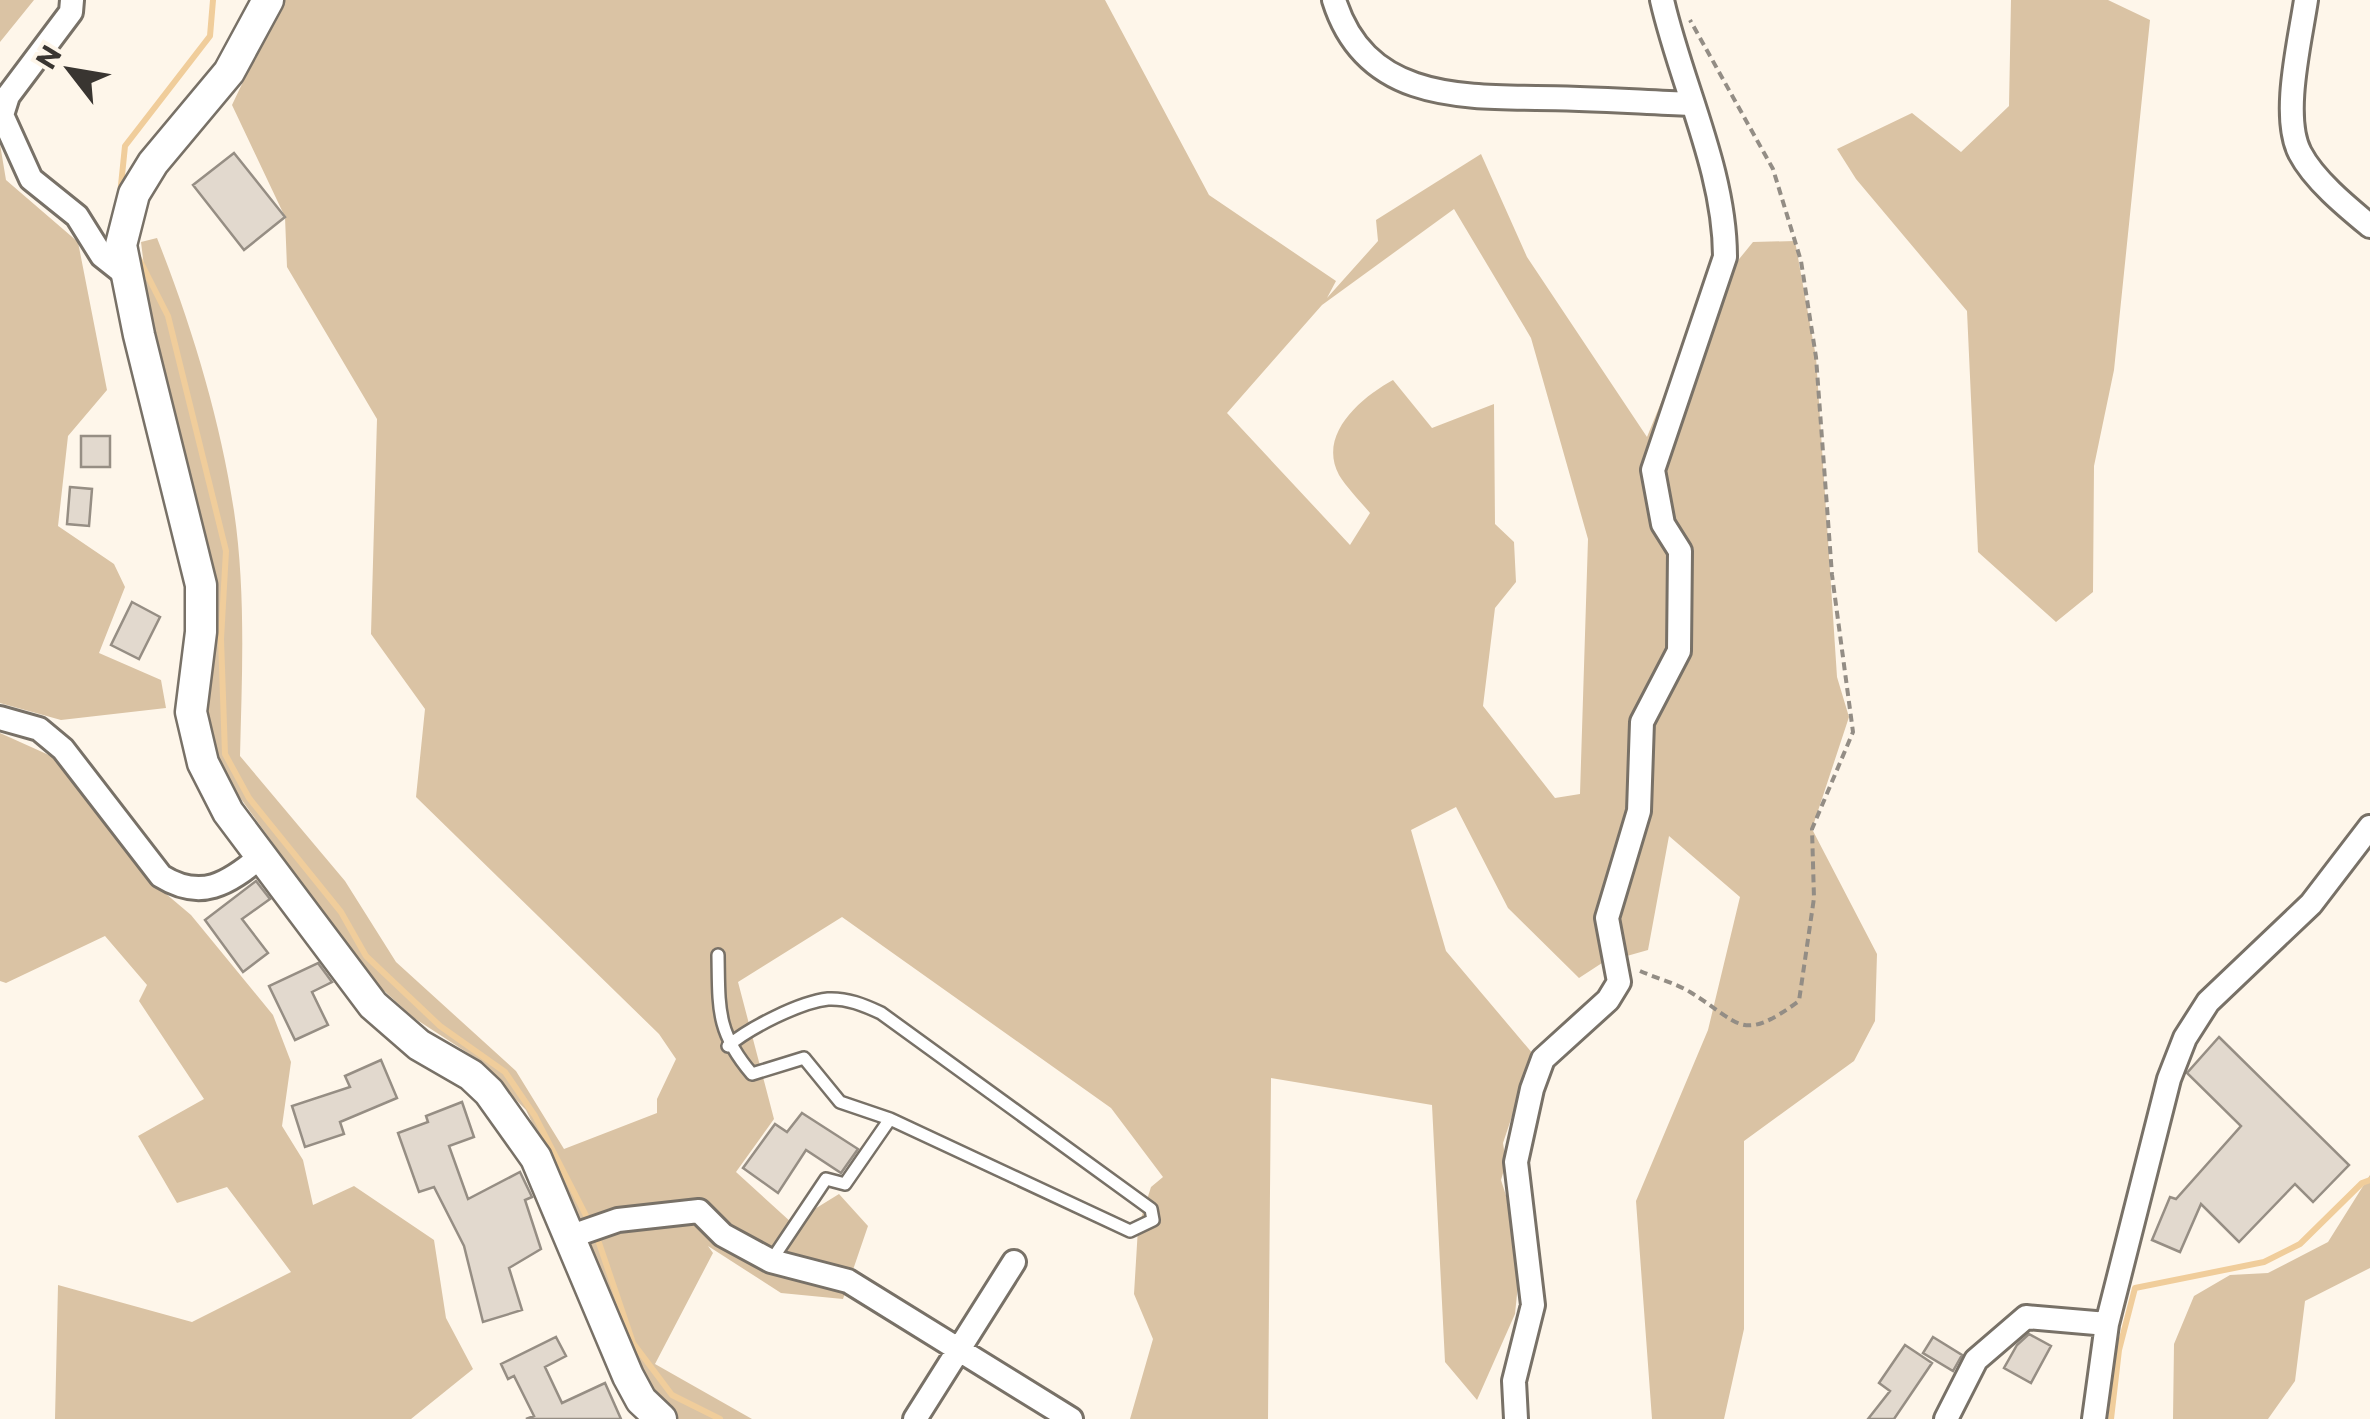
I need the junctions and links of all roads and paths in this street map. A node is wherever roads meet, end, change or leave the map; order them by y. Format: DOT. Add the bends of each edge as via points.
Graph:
graph roads {
  1 [pos="72,0"];
  2 [pos="268,0"];
  3 [pos="1334,0"];
  4 [pos="2306,0"];
  5 [pos="1663,1"];
  6 [pos="1690,104"];
  7 [pos="2370,226"];
  8 [pos="126,275"];
  9 [pos="0,718"];
  10 [pos="2370,827"];
  11 [pos="260,857"];
  12 [pos="718,955"];
  13 [pos="1619,982"];
  14 [pos="728,1046"];
  15 [pos="890,1118"];
  16 [pos="572,1236"];
  17 [pos="772,1260"];
  18 [pos="1014,1262"];
  19 [pos="2108,1324"];
  20 [pos="958,1348"];
  21 [pos="661,1419"];
  22 [pos="914,1419"];
  23 [pos="1071,1419"];
  24 [pos="1516,1419"];
  25 [pos="1946,1419"];
  26 [pos="2094,1419"];
  1 -- 8 [label="street" via="71,12 8,96 2,114 31,179 77,216 102,256"];
  2 -- 8 [label="street" via="229,72 134,194 121,245"];
  3 -- 6 [label="street" via="1364,56 1429,92"];
  4 -- 7 [label="street" via="2291,117 2295,140 2301,156"];
  5 -- 6 [label="street"];
  5 -- 13 [label="path" via="1682,8 1737,102 1773,170 1802,262 1852,732 1812,829 1814,898 1799,1002 1757,1026 1728,1022 1690,992 1638,970"];
  6 -- 13 [label="street" via="1725,235 1725,258 1653,470 1663,524 1680,550 1679,651 1642,722 1639,811 1607,918"];
  8 -- 11 [label="street" via="201,586 191,712 202,763"];
  9 -- 11 [label="street" via="39,730 62,749 161,876 176,886 206,890 229,883"];
  10 -- 19 [label="street" via="2311,904 2208,1002 2185,1038 2168,1079"];
  11 -- 16 [label="street" via="372,1005 489,1092 536,1158"];
  12 -- 14 [label="lane" via="719,1017"];
  13 -- 24 [label="street" via="1544,1059 1532,1089 1516,1162 1533,1306 1514,1380"];
  14 -- 15 [label="lane" via="752,1074 804,1058 840,1102"];
  14 -- 15 [label="lane" via="747,1030 826,999 854,1001 881,1013 1137,1198 1153,1220 1130,1231"];
  15 -- 17 [label="lane" via="845,1184 826,1179"];
  16 -- 17 [label="street" via="618,1220 700,1211 723,1234"];
  16 -- 21 [label="street" via="628,1376"];
  17 -- 20 [label="street" via="848,1280"];
  18 -- 20 [label="street"];
  19 -- 25 [label="street" via="2026,1317 1976,1360"];
  19 -- 26 [label="street"];
  20 -- 22 [label="street"];
  20 -- 23 [label="street"];
}
